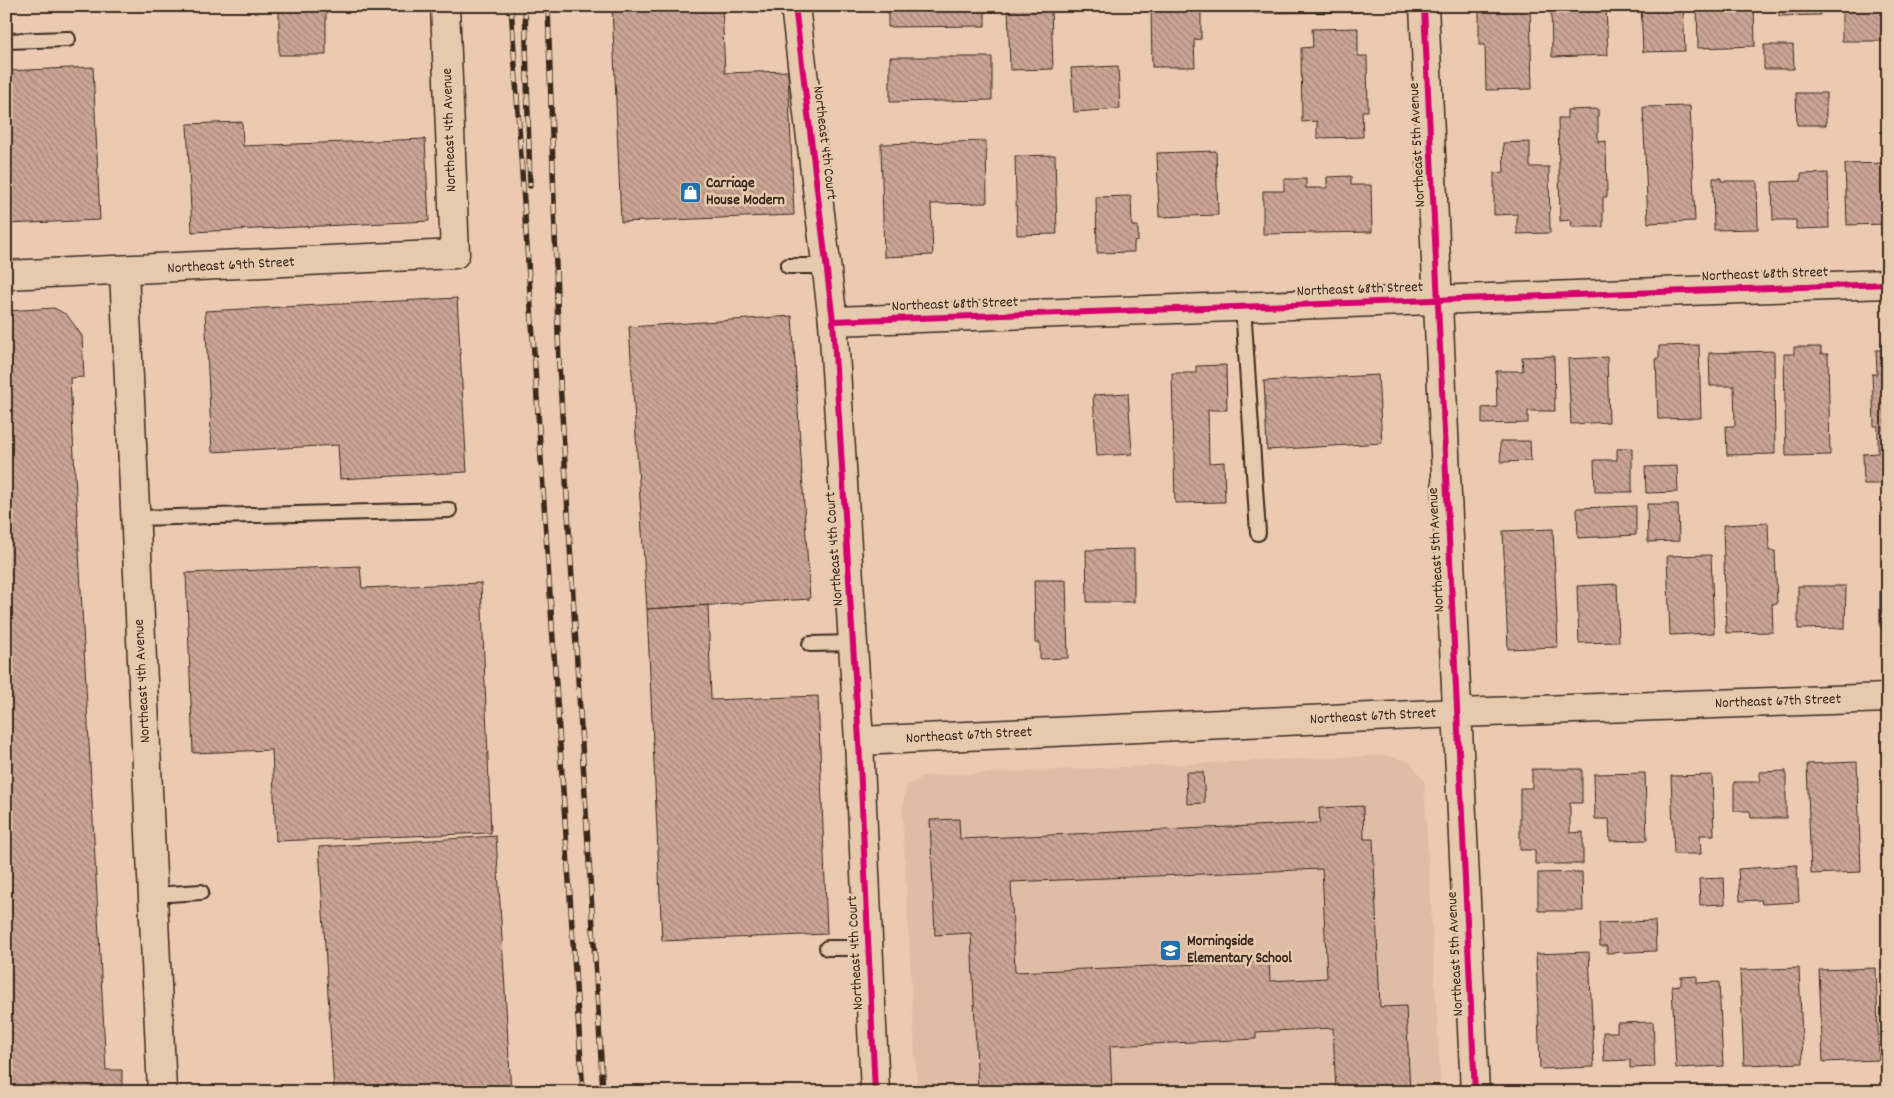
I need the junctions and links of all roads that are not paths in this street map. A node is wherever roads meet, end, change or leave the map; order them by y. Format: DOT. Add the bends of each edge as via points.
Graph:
graph roads {
  1 [pos="445,6"];
  2 [pos="795,6"];
  3 [pos="1424,6"];
  4 [pos="68,39"];
  5 [pos="6,41"];
  6 [pos="455,254"];
  7 [pos="788,266"];
  8 [pos="826,266"];
  9 [pos="124,271"];
  10 [pos="6,275"];
  11 [pos="1888,284"];
  12 [pos="1438,300"];
  13 [pos="1243,307"];
  14 [pos="833,321"];
  15 [pos="449,510"];
  16 [pos="136,518"];
  17 [pos="1258,533"];
  18 [pos="853,643"];
  19 [pos="810,644"];
  20 [pos="1888,698"];
  21 [pos="1457,713"];
  22 [pos="859,741"];
  23 [pos="201,892"];
  24 [pos="153,895"];
  25 [pos="827,948"];
  26 [pos="869,948"];
  27 [pos="162,1092"];
  28 [pos="875,1092"];
  29 [pos="1474,1092"];
  1 -- 6 [label="street, Northeast 4th Avenue"];
  2 -- 8 [label="street, Northeast 4th Court"];
  3 -- 12 [label="street, Northeast 5th Avenue"];
  4 -- 5 [label="lane"];
  6 -- 9 [label="street, Northeast 69th Street"];
  7 -- 8 [label="lane"];
  8 -- 14 [label="street, Northeast 4th Court"];
  9 -- 10 [label="street, Northeast 69th Street"];
  9 -- 16 [label="street, Northeast 4th Avenue"];
  11 -- 12 [label="street, Northeast 68th Street"];
  12 -- 13 [label="street, Northeast 68th Street"];
  12 -- 21 [label="street, Northeast 5th Avenue"];
  13 -- 14 [label="street, Northeast 68th Street"];
  13 -- 17 [label="lane"];
  14 -- 18 [label="street, Northeast 4th Court"];
  15 -- 16 [label="lane"];
  16 -- 24 [label="street, Northeast 4th Avenue"];
  18 -- 19 [label="lane"];
  18 -- 22 [label="street, Northeast 4th Court"];
  20 -- 21 [label="street, Northeast 67th Street"];
  21 -- 22 [label="street, Northeast 67th Street"];
  21 -- 29 [label="street, Northeast 5th Avenue"];
  22 -- 26 [label="street, Northeast 4th Court"];
  23 -- 24 [label="lane"];
  24 -- 27 [label="street, Northeast 4th Avenue"];
  25 -- 26 [label="lane"];
  26 -- 28 [label="street, Northeast 4th Court"];
}
